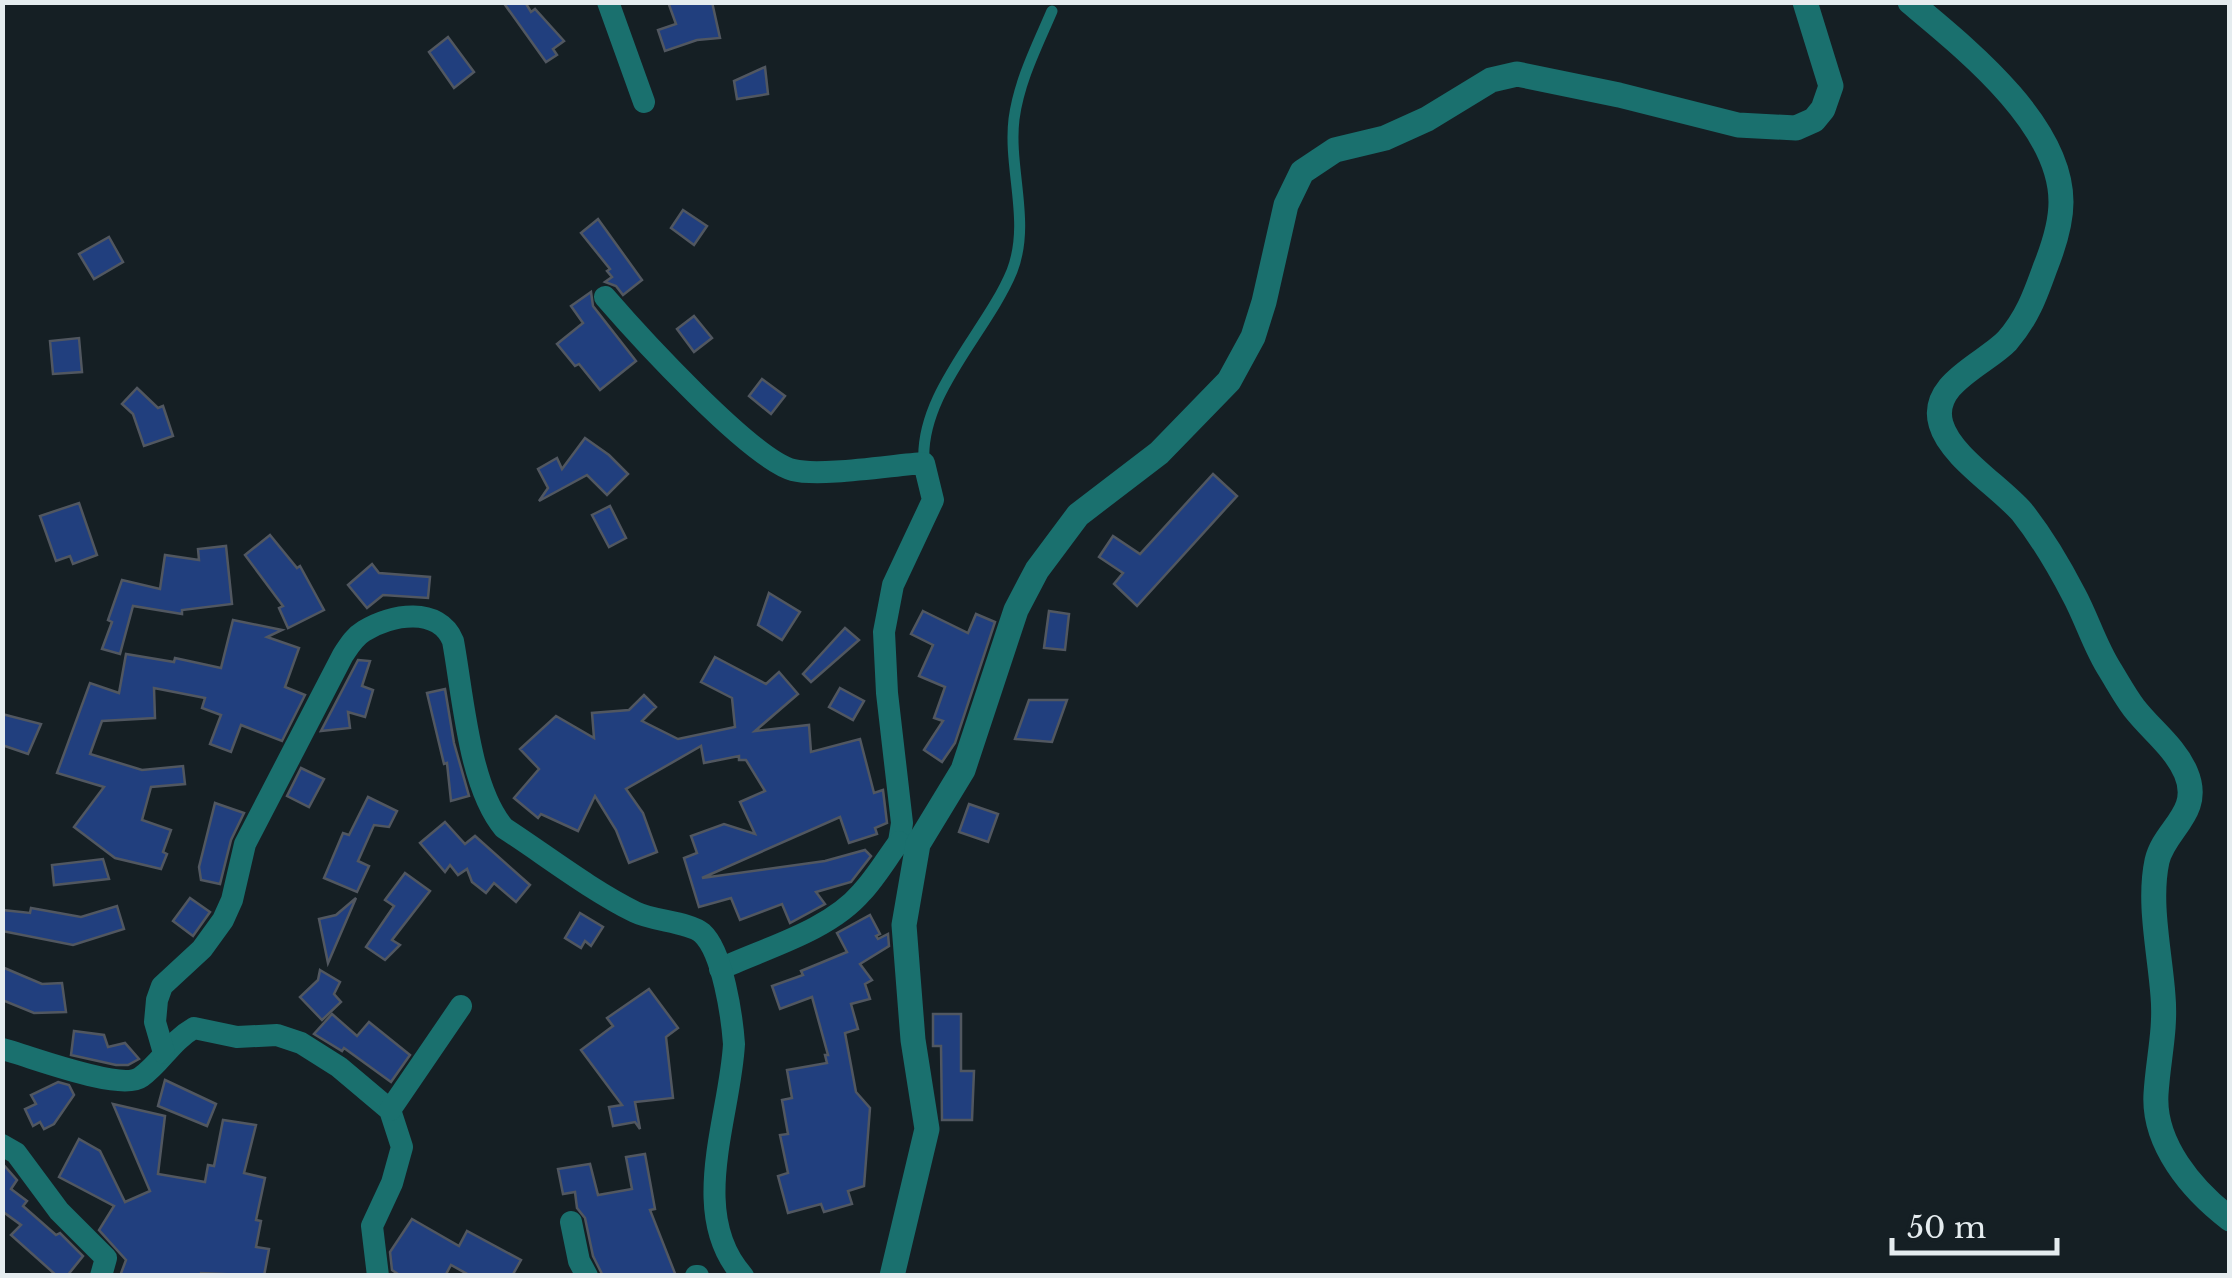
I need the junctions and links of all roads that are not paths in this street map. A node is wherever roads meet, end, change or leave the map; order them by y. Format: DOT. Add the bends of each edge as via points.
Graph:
graph roads {
  1 [pos="608,2"];
  2 [pos="1805,2"];
  3 [pos="1910,2"];
  4 [pos="1052,11"];
  5 [pos="644,102"];
  6 [pos="605,297"];
  7 [pos="924,463"];
  8 [pos="908,843"];
  9 [pos="720,969"];
  10 [pos="461,1006"];
  11 [pos="2,1049"];
  12 [pos="164,1053"];
  13 [pos="390,1110"];
  14 [pos="2,1145"];
  15 [pos="2230,1219"];
  16 [pos="570,1222"];
  17 [pos="101,1276"];
  18 [pos="378,1276"];
  19 [pos="587,1276"];
  20 [pos="743,1276"];
  21 [pos="892,1276"];
  1 -- 5 [label="street"];
  2 -- 8 [label="street" via="1830,86 1824,109 1796,128 1738,125 1517,74 1491,80 1386,138 1335,150 1302,172 1286,205 1253,337 1229,381 1160,453 1078,515 1038,570 1016,610 963,770"];
  3 -- 15 [label="street" via="2016,103 2055,172 2061,201 2054,242 2030,311 2004,344 1950,386 1939,420 1948,442 2022,513 2073,592 2106,665 2188,776 2191,796 2158,854 2154,879 2166,1027 2157,1114 2172,1156"];
  4 -- 7 [label="lane" via="1014,118 1019,244 1012,270 928,422"];
  6 -- 7 [label="street" via="686,384 790,470"];
  7 -- 8 [label="street" via="933,500 892,585 884,632"];
  8 -- 9 [label="street" via="836,915"];
  8 -- 21 [label="street" via="904,925 927,1129"];
  9 -- 12 [label="street" via="703,934 614,900 504,828 484,800 448,630 420,616 397,619 354,638 343,655 244,844 223,920 162,986 155,1022"];
  9 -- 20 [label="street" via="734,1044 714,1191 716,1228"];
  10 -- 13 [label="street"];
  11 -- 12 [label="street" via="128,1084"];
  12 -- 13 [label="street" via="194,1028 237,1037 276,1035 340,1068"];
  13 -- 18 [label="street" via="402,1147 372,1226"];
  14 -- 17 [label="street" via="16,1152 59,1211 106,1258"];
  16 -- 19 [label="street"];
}
